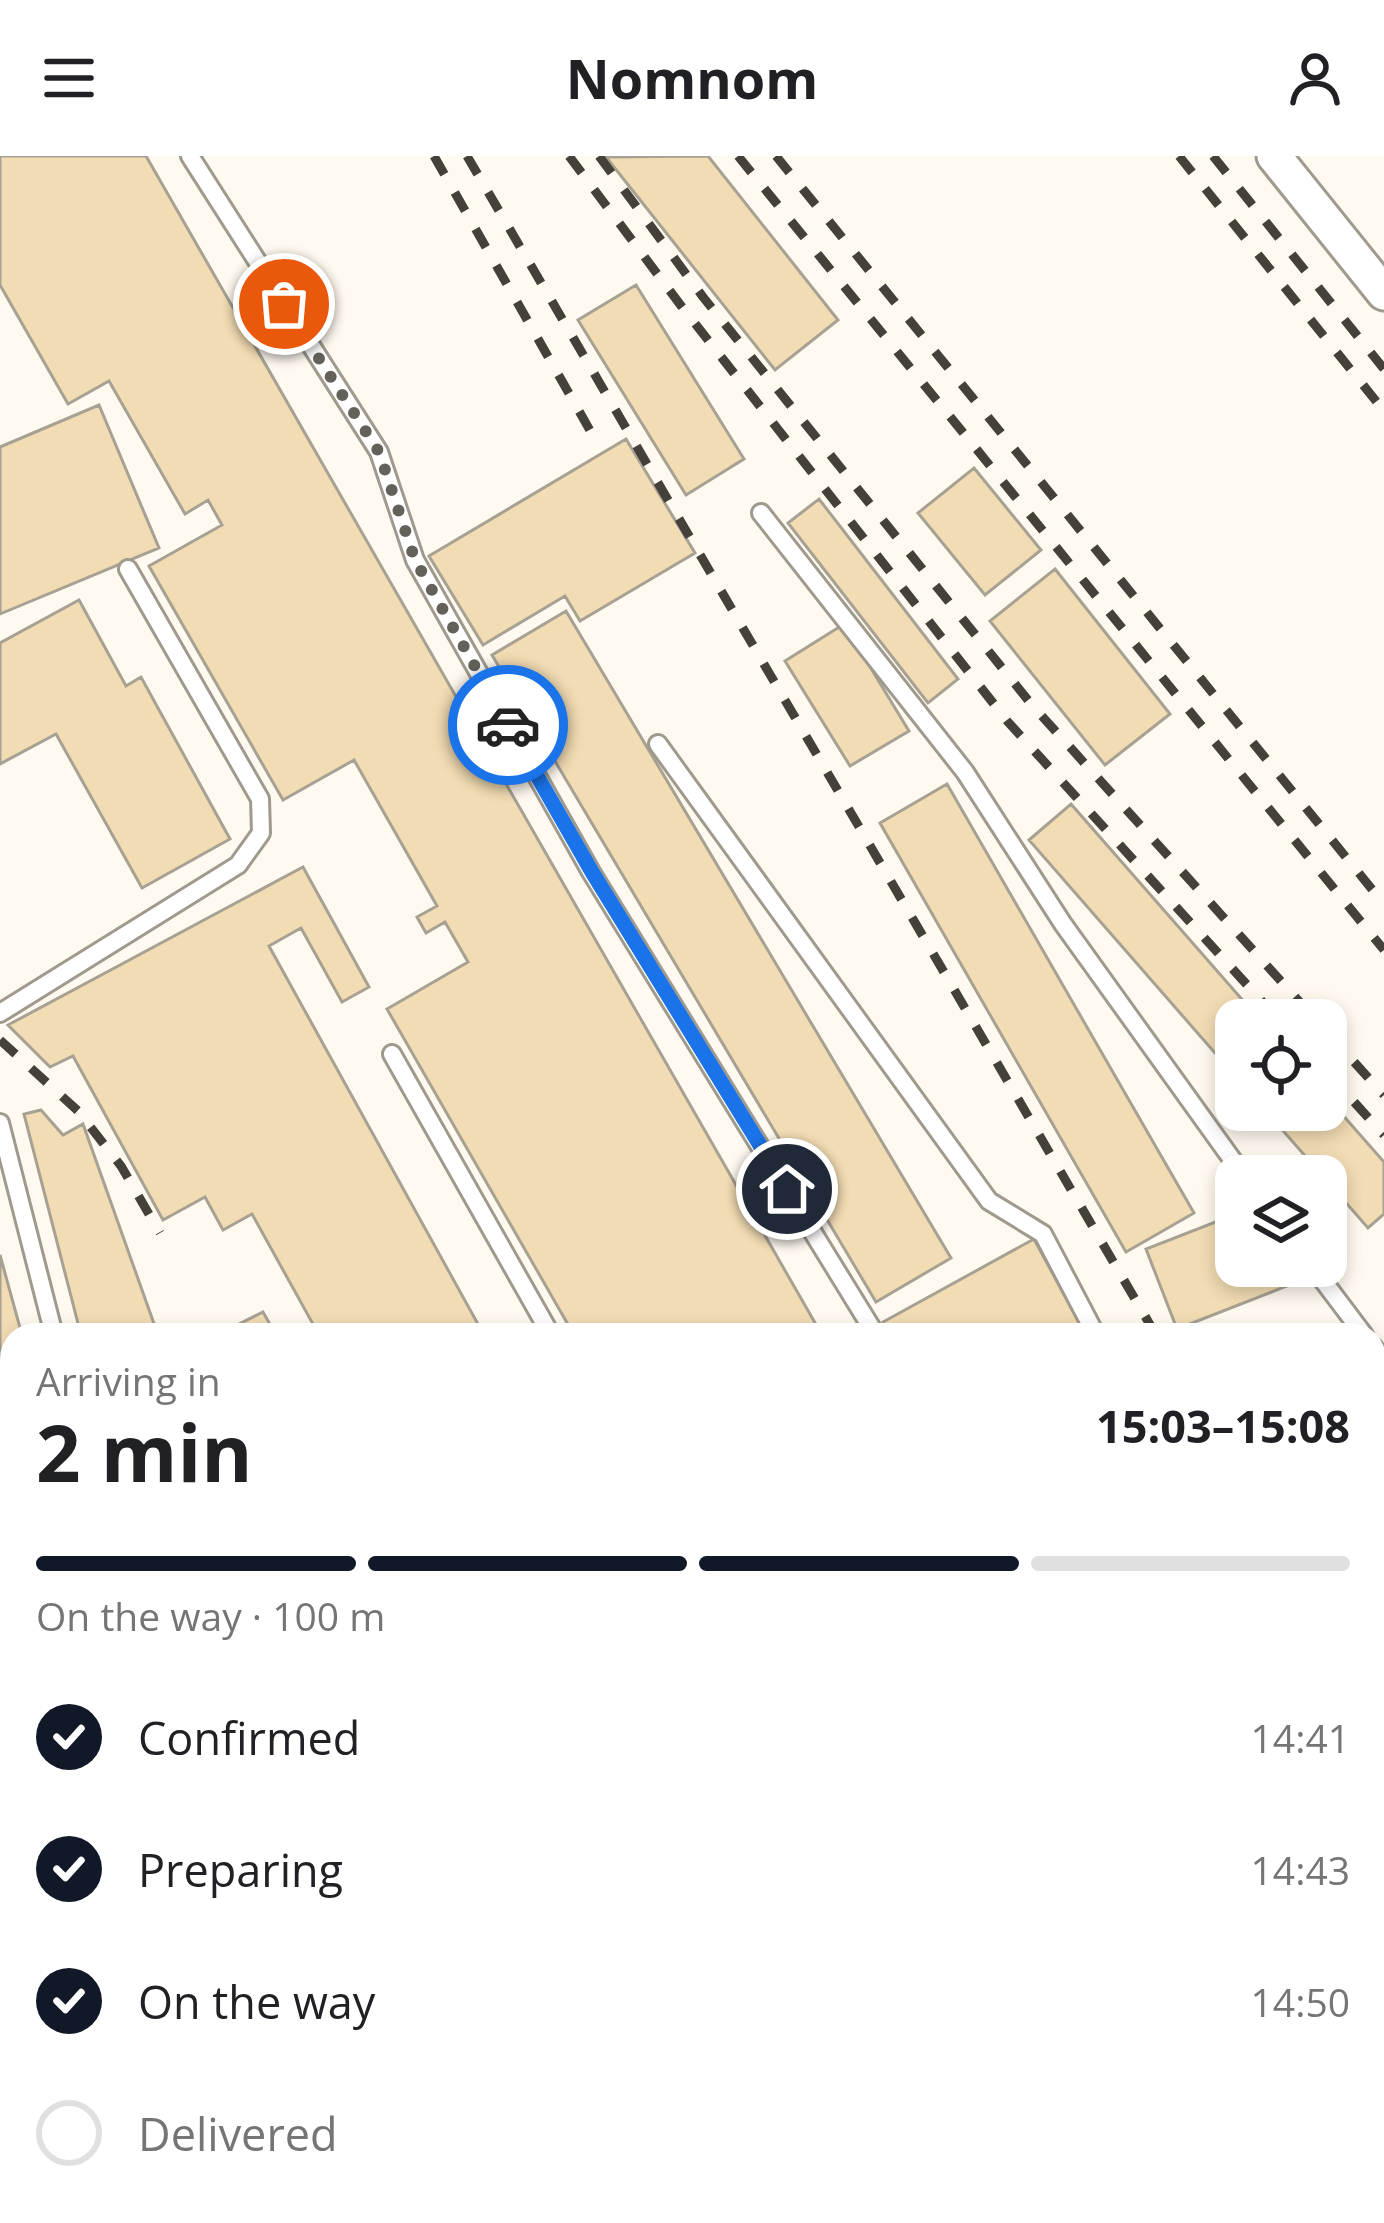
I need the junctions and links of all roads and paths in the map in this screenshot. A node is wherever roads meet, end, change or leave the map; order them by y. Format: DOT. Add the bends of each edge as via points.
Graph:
graph roads {
  1 [pos="190,156"];
  2 [pos="1274,156"];
  3 [pos="1384,293"];
  4 [pos="760,513"];
  5 [pos="128,569"];
  6 [pos="658,744"];
  7 [pos="0,1013"];
  8 [pos="392,1054"];
  9 [pos="0,1123"];
  10 [pos="1229,1155"];
  11 [pos="1328,1287"];
  12 [pos="51,1323"];
  13 [pos="544,1323"];
  14 [pos="869,1323"];
  15 [pos="1090,1323"];
  16 [pos="1355,1323"];
  1 -- 14 [label="lane" via="379,452 415,560 592,872"];
  2 -- 3 [label="street"];
  4 -- 10 [label="lane" via="965,772"];
  5 -- 7 [label="lane" via="260,799 261,832 238,866"];
  6 -- 15 [label="lane" via="989,1201 1054,1247"];
  8 -- 13 [label="lane"];
  9 -- 12 [label="lane"];
  11 -- 16 [label="lane"];
}
